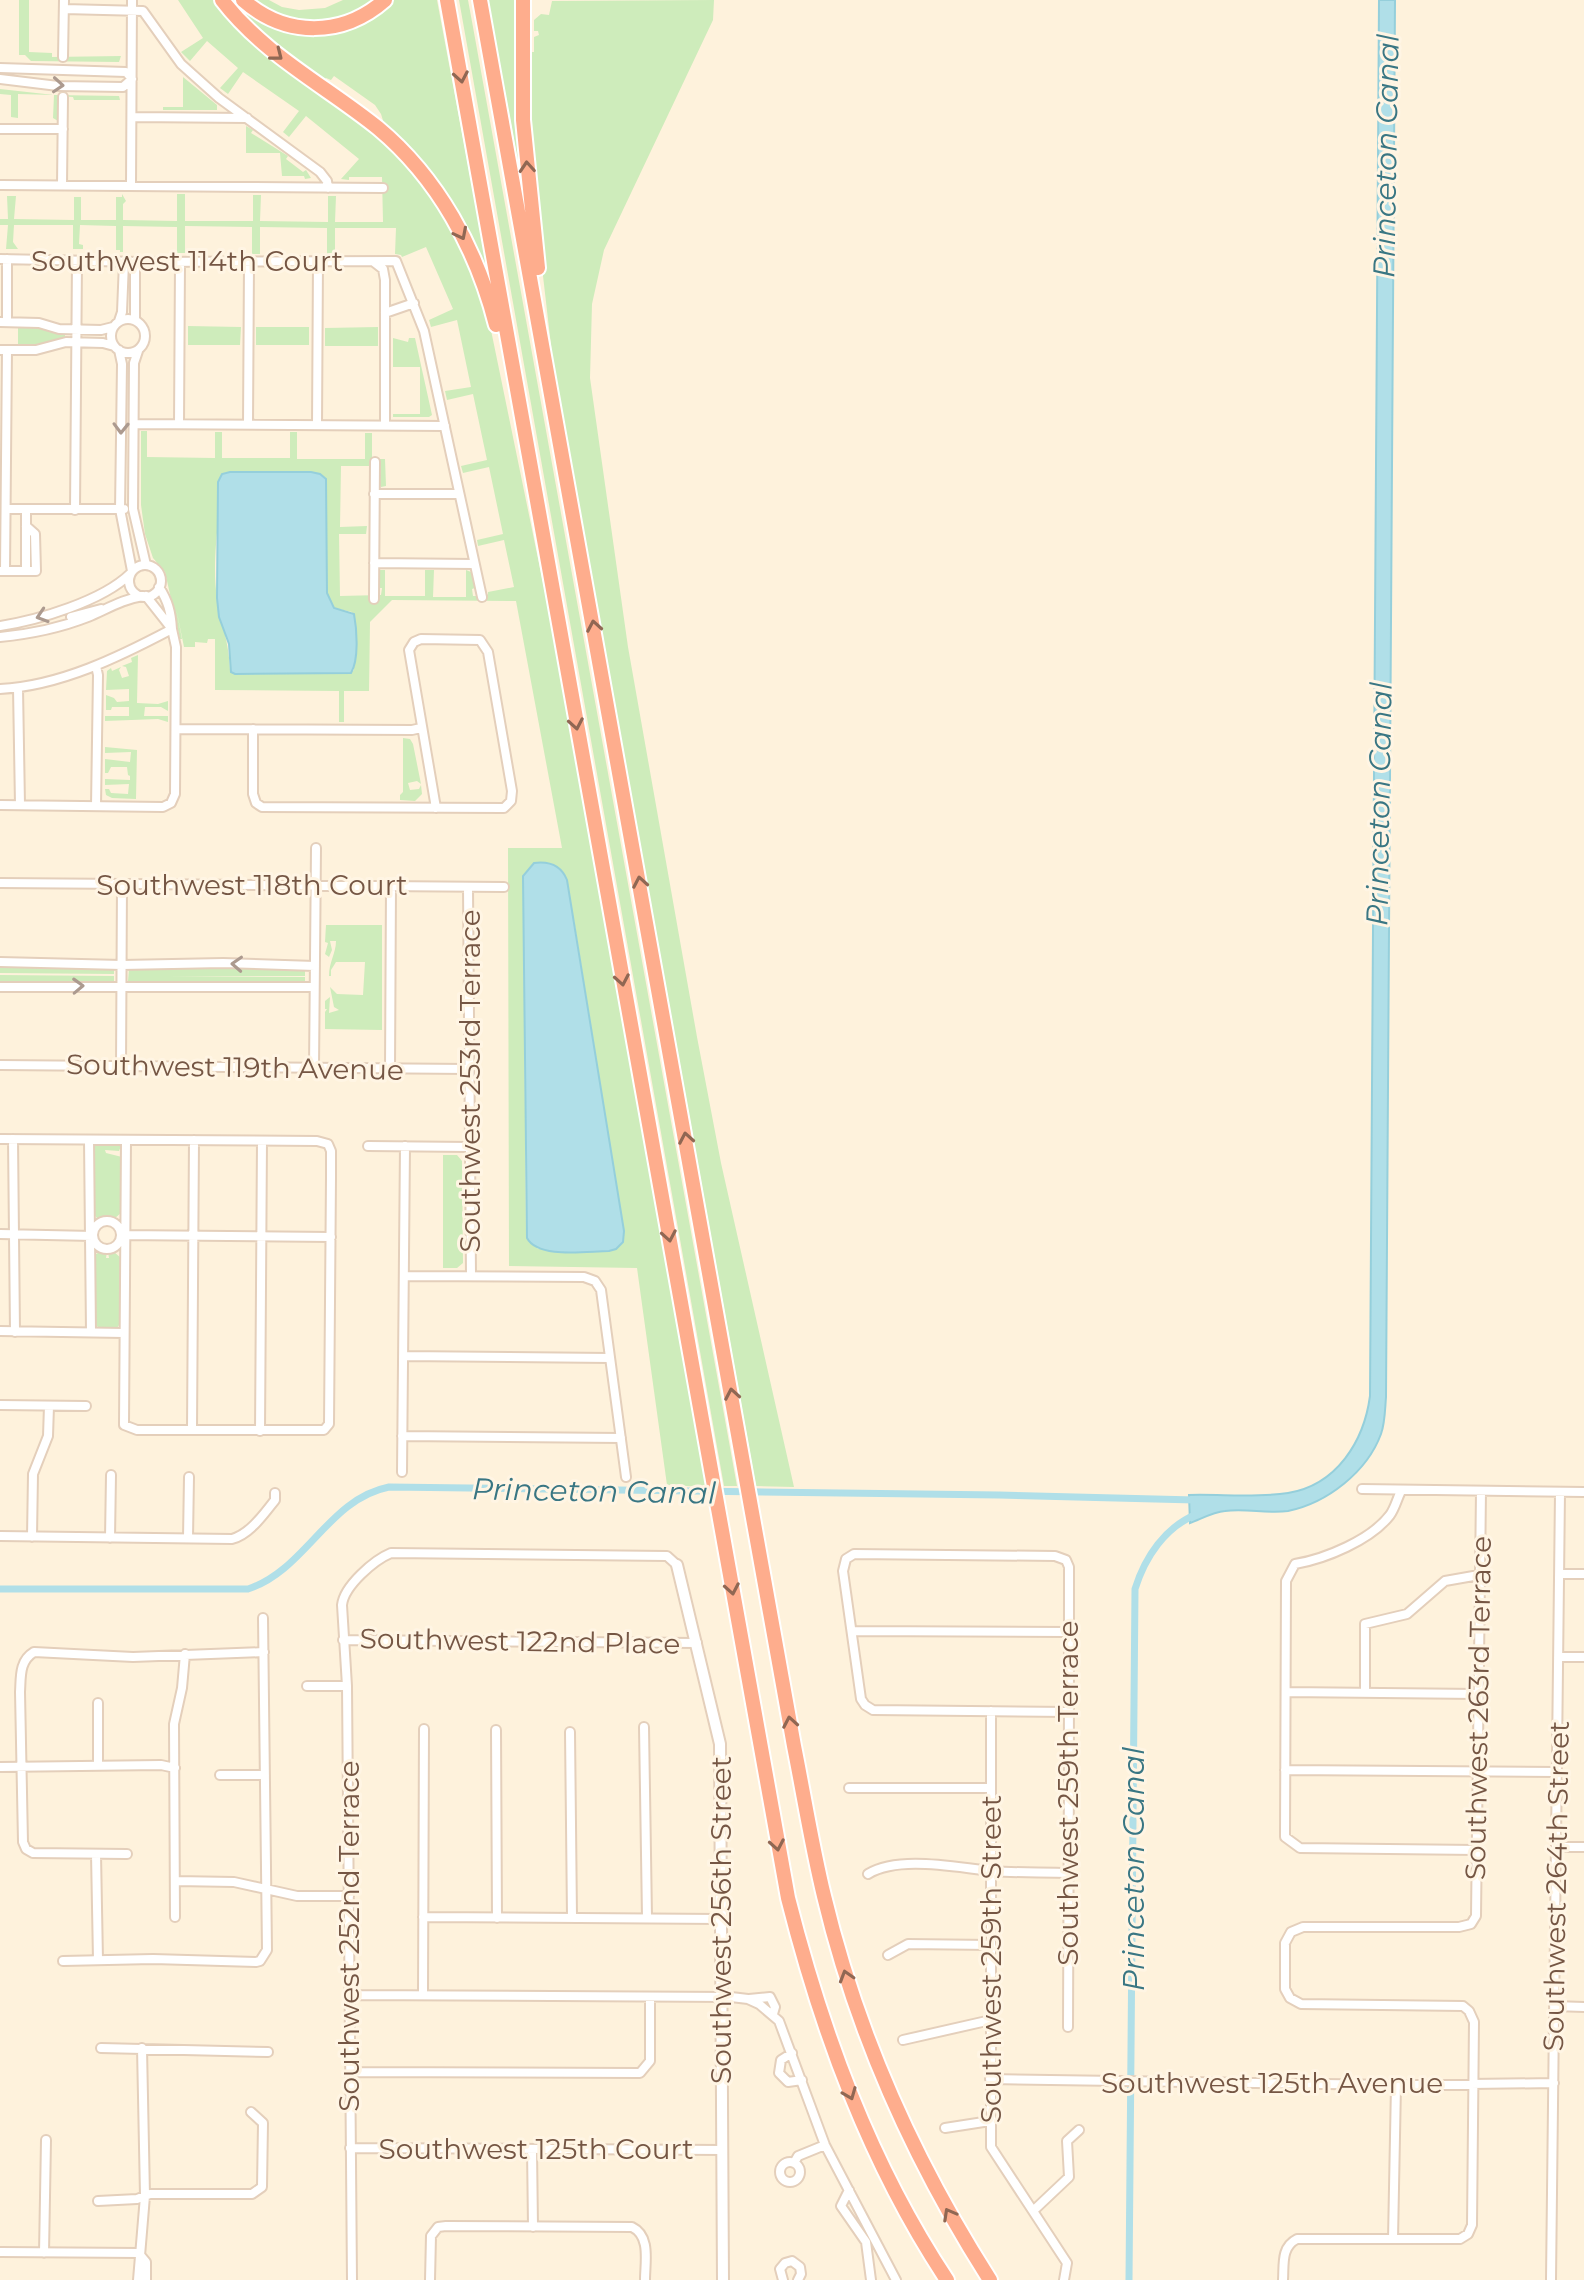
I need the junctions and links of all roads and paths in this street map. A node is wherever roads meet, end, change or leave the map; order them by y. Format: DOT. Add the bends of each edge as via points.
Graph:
graph roads {
  1 [pos="222,0"];
  2 [pos="243,0"];
  3 [pos="385,0"];
  4 [pos="447,0"];
  5 [pos="480,0"];
  6 [pos="523,0"];
  7 [pos="64,4"];
  8 [pos="132,5"];
  9 [pos="63,57"];
  10 [pos="0,68"];
  11 [pos="0,79"];
  12 [pos="132,79"];
  13 [pos="63,97"];
  14 [pos="132,117"];
  15 [pos="248,118"];
  16 [pos="0,129"];
  17 [pos="63,129"];
  18 [pos="0,185"];
  19 [pos="62,185"];
  20 [pos="131,186"];
  21 [pos="328,188"];
  22 [pos="383,188"];
  23 [pos="4,259"];
  24 [pos="77,261"];
  25 [pos="318,261"];
  26 [pos="124,262"];
  27 [pos="135,262"];
  28 [pos="180,262"];
  29 [pos="249,262"];
  30 [pos="373,262"];
  31 [pos="414,303"];
  32 [pos="385,313"];
  33 [pos="135,320"];
  34 [pos="4,322"];
  35 [pos="116,324"];
  36 [pos="77,329"];
  37 [pos="77,342"];
  38 [pos="117,348"];
  39 [pos="4,350"];
  40 [pos="138,351"];
  41 [pos="545,357"];
  42 [pos="134,424"];
  43 [pos="179,424"];
  44 [pos="248,424"];
  45 [pos="317,425"];
  46 [pos="385,425"];
  47 [pos="445,426"];
  48 [pos="375,462"];
  49 [pos="374,494"];
  50 [pos="459,494"];
  51 [pos="6,509"];
  52 [pos="26,509"];
  53 [pos="120,509"];
  54 [pos="133,509"];
  55 [pos="75,510"];
  56 [pos="543,537"];
  57 [pos="374,563"];
  58 [pos="474,564"];
  59 [pos="146,565"];
  60 [pos="3,571"];
  61 [pos="131,572"];
  62 [pos="159,587"];
  63 [pos="144,596"];
  64 [pos="482,597"];
  65 [pos="374,599"];
  66 [pos="104,609"];
  67 [pos="72,614"];
  68 [pos="0,626"];
  69 [pos="172,629"];
  70 [pos="27,634"];
  71 [pos="0,637"];
  72 [pos="96,666"];
  73 [pos="18,688"];
  74 [pos="0,689"];
  75 [pos="421,728"];
  76 [pos="176,729"];
  77 [pos="253,729"];
  78 [pos="0,805"];
  79 [pos="20,805"];
  80 [pos="96,806"];
  81 [pos="436,808"];
  82 [pos="316,848"];
  83 [pos="0,883"];
  84 [pos="122,884"];
  85 [pos="315,885"];
  86 [pos="391,886"];
  87 [pos="468,887"];
  88 [pos="504,887"];
  89 [pos="0,962"];
  90 [pos="122,965"];
  91 [pos="315,966"];
  92 [pos="122,985"];
  93 [pos="0,987"];
  94 [pos="314,987"];
  95 [pos="0,1065"];
  96 [pos="121,1066"];
  97 [pos="314,1068"];
  98 [pos="390,1069"];
  99 [pos="469,1069"];
  100 [pos="0,1139"];
  101 [pos="13,1139"];
  102 [pos="89,1140"];
  103 [pos="126,1140"];
  104 [pos="194,1140"];
  105 [pos="262,1141"];
  106 [pos="368,1146"];
  107 [pos="405,1146"];
  108 [pos="470,1147"];
  109 [pos="0,1234"];
  110 [pos="14,1235"];
  111 [pos="123,1235"];
  112 [pos="92,1236"];
  113 [pos="193,1236"];
  114 [pos="261,1237"];
  115 [pos="331,1237"];
  116 [pos="404,1276"];
  117 [pos="471,1276"];
  118 [pos="0,1331"];
  119 [pos="15,1332"];
  120 [pos="91,1332"];
  121 [pos="124,1333"];
  122 [pos="403,1356"];
  123 [pos="610,1358"];
  124 [pos="0,1405"];
  125 [pos="49,1406"];
  126 [pos="86,1406"];
  127 [pos="192,1430"];
  128 [pos="260,1431"];
  129 [pos="402,1436"];
  130 [pos="621,1438"];
  131 [pos="402,1472"];
  132 [pos="111,1475"];
  133 [pos="189,1477"];
  134 [pos="626,1477"];
  135 [pos="1362,1489"];
  136 [pos="1401,1491"];
  137 [pos="1481,1491"];
  138 [pos="1560,1492"];
  139 [pos="1584,1492"];
  140 [pos="275,1493"];
  141 [pos="0,1536"];
  142 [pos="32,1537"];
  143 [pos="110,1538"];
  144 [pos="188,1538"];
  145 [pos="677,1565"];
  146 [pos="1559,1574"];
  147 [pos="1584,1574"];
  148 [pos="1479,1575"];
  149 [pos="263,1618"];
  150 [pos="852,1631"];
  151 [pos="1069,1632"];
  152 [pos="343,1640"];
  153 [pos="697,1643"];
  154 [pos="264,1652"];
  155 [pos="185,1654"];
  156 [pos="1558,1657"];
  157 [pos="1584,1657"];
  158 [pos="307,1686"];
  159 [pos="347,1686"];
  160 [pos="1286,1692"];
  161 [pos="1365,1693"];
  162 [pos="1478,1694"];
  163 [pos="98,1703"];
  164 [pos="991,1711"];
  165 [pos="1069,1712"];
  166 [pos="644,1727"];
  167 [pos="424,1729"];
  168 [pos="496,1730"];
  169 [pos="570,1732"];
  170 [pos="98,1766"];
  171 [pos="0,1767"];
  172 [pos="21,1768"];
  173 [pos="175,1768"];
  174 [pos="1285,1770"];
  175 [pos="1476,1771"];
  176 [pos="1557,1772"];
  177 [pos="220,1775"];
  178 [pos="265,1775"];
  179 [pos="849,1788"];
  180 [pos="991,1788"];
  181 [pos="1556,1847"];
  182 [pos="1584,1847"];
  183 [pos="1476,1850"];
  184 [pos="96,1854"];
  185 [pos="127,1854"];
  186 [pos="991,1871"];
  187 [pos="1069,1873"];
  188 [pos="868,1874"];
  189 [pos="176,1881"];
  190 [pos="266,1889"];
  191 [pos="349,1896"];
  192 [pos="175,1917"];
  193 [pos="423,1917"];
  194 [pos="572,1917"];
  195 [pos="647,1917"];
  196 [pos="497,1918"];
  197 [pos="721,1919"];
  198 [pos="991,1945"];
  199 [pos="888,1955"];
  200 [pos="98,1960"];
  201 [pos="63,1961"];
  202 [pos="350,1995"];
  203 [pos="423,1995"];
  204 [pos="650,1997"];
  205 [pos="721,1997"];
  206 [pos="1554,2006"];
  207 [pos="1584,2007"];
  208 [pos="991,2020"];
  209 [pos="1068,2027"];
  210 [pos="903,2040"];
  211 [pos="101,2048"];
  212 [pos="142,2048"];
  213 [pos="268,2052"];
  214 [pos="792,2053"];
  215 [pos="350,2072"];
  216 [pos="990,2079"];
  217 [pos="802,2080"];
  218 [pos="1554,2083"];
  219 [pos="1474,2084"];
  220 [pos="1396,2085"];
  221 [pos="251,2112"];
  222 [pos="990,2121"];
  223 [pos="945,2128"];
  224 [pos="1079,2130"];
  225 [pos="46,2140"];
  226 [pos="825,2145"];
  227 [pos="350,2148"];
  228 [pos="532,2149"];
  229 [pos="723,2150"];
  230 [pos="794,2163"];
  231 [pos="849,2190"];
  232 [pos="145,2196"];
  233 [pos="98,2201"];
  234 [pos="1033,2211"];
  235 [pos="533,2227"];
  236 [pos="1393,2239"];
  237 [pos="0,2252"];
  238 [pos="44,2253"];
  239 [pos="141,2255"];
  240 [pos="138,2280"];
  241 [pos="146,2280"];
  242 [pos="352,2280"];
  243 [pos="430,2280"];
  244 [pos="645,2280"];
  245 [pos="723,2280"];
  246 [pos="783,2280"];
  247 [pos="798,2280"];
  248 [pos="871,2280"];
  249 [pos="896,2280"];
  250 [pos="947,2280"];
  251 [pos="990,2280"];
  252 [pos="1064,2280"];
  253 [pos="1283,2280"];
  254 [pos="1551,2280"];
  1 -- 56 [label="highway, one-way" via="262,42 393,142 447,208 489,299"];
  2 -- 3 [label="highway" via="279,23 317,29 355,20"];
  4 -- 56 [label="highway, one-way"];
  5 -- 41 [label="highway"];
  41 -- 6 [label="highway, one-way" via="523,120"];
  7 -- 8 [label="street"];
  7 -- 9 [label="street"];
  8 -- 12 [label="street"];
  8 -- 15 [label="street" via="144,12 181,64"];
  10 -- 12 [label="street" via="126,72"];
  11 -- 12 [label="street, one-way" via="123,87"];
  12 -- 14 [label="street"];
  13 -- 17 [label="street"];
  14 -- 15 [label="street"];
  14 -- 20 [label="street"];
  15 -- 21 [label="street" via="320,172"];
  16 -- 17 [label="street"];
  17 -- 19 [label="street"];
  18 -- 19 [label="street"];
  19 -- 20 [label="street"];
  20 -- 21 [label="street"];
  21 -- 22 [label="street"];
  23 -- 24 [label="street, Southwest 114th Court"];
  23 -- 34 [label="street"];
  24 -- 26 [label="street, Southwest 114th Court"];
  24 -- 36 [label="street"];
  25 -- 29 [label="street, Southwest 114th Court"];
  25 -- 30 [label="street, Southwest 114th Court"];
  25 -- 45 [label="street"];
  26 -- 27 [label="street, Southwest 114th Court"];
  26 -- 35 [label="street" via="122,312"];
  27 -- 28 [label="street, Southwest 114th Court"];
  27 -- 33 [label="street"];
  28 -- 29 [label="street, Southwest 114th Court"];
  28 -- 43 [label="street"];
  29 -- 44 [label="street"];
  30 -- 31 [label="street" via="398,263"];
  30 -- 32 [label="street" via="383,269"];
  31 -- 32 [label="street"];
  31 -- 47 [label="street"];
  32 -- 46 [label="street"];
  33 -- 35 [label="street"];
  33 -- 40 [label="street" via="146,333"];
  34 -- 36 [label="street"];
  35 -- 36 [label="street"];
  35 -- 38 [label="street" via="111,339"];
  36 -- 37 [label="street"];
  37 -- 38 [label="street"];
  37 -- 39 [label="street"];
  37 -- 55 [label="street"];
  38 -- 40 [label="street"];
  38 -- 53 [label="street, one-way" via="122,364"];
  39 -- 51 [label="street"];
  40 -- 42 [label="street"];
  251 -- 41 [label="highway, one-way" via="908,2136 870,2046 813,1849"];
  42 -- 43 [label="street"];
  42 -- 54 [label="street"];
  43 -- 44 [label="street"];
  44 -- 45 [label="street"];
  45 -- 46 [label="street"];
  46 -- 47 [label="street"];
  47 -- 50 [label="street"];
  48 -- 49 [label="street"];
  49 -- 50 [label="street"];
  49 -- 57 [label="street"];
  50 -- 58 [label="street"];
  51 -- 52 [label="street"];
  51 -- 60 [label="street"];
  52 -- 55 [label="street"];
  52 -- 60 [label="street" via="26,526 35,534 36,571"];
  53 -- 54 [label="street"];
  53 -- 55 [label="street"];
  53 -- 61 [label="street"];
  54 -- 59 [label="street"];
  56 -- 250 [label="highway, one-way" via="800,1947 869,2137"];
  57 -- 58 [label="street"];
  57 -- 65 [label="street"];
  58 -- 64 [label="street"];
  59 -- 61 [label="street"];
  59 -- 62 [label="street" via="158,572"];
  61 -- 63 [label="street" via="131,589"];
  61 -- 67 [label="street"];
  62 -- 63 [label="street"];
  62 -- 69 [label="street"];
  63 -- 66 [label="street"];
  63 -- 69 [label="street"];
  66 -- 67 [label="street"];
  66 -- 70 [label="street"];
  67 -- 68 [label="street, one-way"];
  67 -- 70 [label="street"];
  69 -- 72 [label="street"];
  69 -- 76 [label="street"];
  70 -- 71 [label="street"];
  72 -- 73 [label="street"];
  72 -- 80 [label="street"];
  73 -- 74 [label="street"];
  73 -- 79 [label="street"];
  75 -- 77 [label="street"];
  75 -- 81 [label="street"];
  75 -- 81 [label="street" via="412,644 425,639 482,641 512,791 509,806"];
  76 -- 77 [label="street"];
  76 -- 80 [label="street" via="173,800 163,807"];
  77 -- 81 [label="street" via="256,803"];
  78 -- 79 [label="street"];
  79 -- 80 [label="street"];
  82 -- 85 [label="street"];
  83 -- 84 [label="street, Southwest 118th Court"];
  84 -- 85 [label="street, Southwest 118th Court"];
  84 -- 90 [label="street"];
  85 -- 86 [label="street, Southwest 118th Court"];
  85 -- 91 [label="street"];
  86 -- 87 [label="street, Southwest 118th Court"];
  86 -- 98 [label="street"];
  87 -- 88 [label="street, Southwest 118th Court"];
  87 -- 99 [label="street, Southwest 253rd Terrace"];
  89 -- 90 [label="street"];
  91 -- 90 [label="street, one-way"];
  90 -- 92 [label="street"];
  91 -- 94 [label="street"];
  93 -- 92 [label="street, one-way"];
  92 -- 94 [label="street"];
  92 -- 96 [label="street"];
  94 -- 97 [label="street"];
  95 -- 96 [label="street, Southwest 119th Avenue"];
  96 -- 97 [label="street, Southwest 119th Avenue"];
  97 -- 98 [label="street, Southwest 119th Avenue"];
  98 -- 99 [label="street, Southwest 119th Avenue"];
  99 -- 108 [label="street, Southwest 253rd Terrace"];
  100 -- 101 [label="street"];
  101 -- 102 [label="street"];
  101 -- 110 [label="street"];
  102 -- 103 [label="street"];
  102 -- 112 [label="street"];
  103 -- 104 [label="street"];
  103 -- 111 [label="street"];
  104 -- 105 [label="street"];
  104 -- 113 [label="street"];
  105 -- 114 [label="street"];
  105 -- 115 [label="street" via="326,1143 331,1152"];
  106 -- 107 [label="street"];
  107 -- 108 [label="street"];
  107 -- 116 [label="street"];
  108 -- 117 [label="street, Southwest 253rd Terrace"];
  109 -- 110 [label="street"];
  110 -- 112 [label="street"];
  110 -- 119 [label="street"];
  111 -- 112 [label="street" via="108,1249"];
  111 -- 112 [label="street" via="109,1221 98,1225"];
  111 -- 113 [label="street"];
  111 -- 121 [label="street"];
  112 -- 120 [label="street"];
  113 -- 114 [label="street"];
  113 -- 127 [label="street"];
  114 -- 115 [label="street"];
  114 -- 128 [label="street"];
  115 -- 128 [label="street" via="329,1424 322,1431"];
  116 -- 117 [label="street"];
  116 -- 122 [label="street"];
  117 -- 123 [label="street" via="595,1281 601,1290"];
  118 -- 119 [label="street"];
  119 -- 120 [label="street"];
  120 -- 121 [label="street"];
  121 -- 127 [label="street" via="125,1426"];
  122 -- 123 [label="street"];
  122 -- 129 [label="street"];
  123 -- 130 [label="street"];
  124 -- 125 [label="street"];
  125 -- 126 [label="street"];
  125 -- 142 [label="street" via="48,1436 33,1474"];
  127 -- 128 [label="street"];
  129 -- 130 [label="street"];
  129 -- 131 [label="street"];
  130 -- 134 [label="street"];
  132 -- 143 [label="street"];
  133 -- 144 [label="street"];
  135 -- 136 [label="street"];
  136 -- 137 [label="street"];
  136 -- 160 [label="street" via="1380,1525 1337,1552 1295,1564 1286,1581"];
  137 -- 138 [label="street"];
  137 -- 148 [label="street, Southwest 263rd Terrace"];
  138 -- 139 [label="street"];
  138 -- 146 [label="street, Southwest 264th Street"];
  140 -- 144 [label="street" via="275,1500 241,1536"];
  141 -- 142 [label="street"];
  142 -- 143 [label="street"];
  143 -- 144 [label="street"];
  145 -- 152 [label="street, Southwest 252nd Terrace" via="667,1556 391,1553 345,1593"];
  145 -- 153 [label="street, Southwest 256th Street"];
  146 -- 147 [label="street"];
  146 -- 156 [label="street, Southwest 264th Street"];
  148 -- 161 [label="street" via="1445,1581 1407,1614 1365,1624"];
  148 -- 162 [label="street, Southwest 263rd Terrace"];
  149 -- 154 [label="street"];
  150 -- 151 [label="street"];
  150 -- 151 [label="street, Southwest 259th Terrace" via="843,1571 846,1559 854,1554 1055,1556 1069,1567"];
  150 -- 164 [label="street" via="861,1699 873,1710"];
  151 -- 165 [label="street, Southwest 259th Terrace"];
  152 -- 153 [label="street, Southwest 122nd Place"];
  152 -- 159 [label="street, Southwest 252nd Terrace"];
  153 -- 197 [label="street, Southwest 256th Street" via="720,1744"];
  154 -- 155 [label="street"];
  154 -- 178 [label="street"];
  155 -- 172 [label="street" via="27,1656 21,1669"];
  155 -- 173 [label="street" via="174,1724"];
  156 -- 157 [label="street"];
  156 -- 176 [label="street, Southwest 264th Street"];
  158 -- 159 [label="street"];
  159 -- 191 [label="street, Southwest 252nd Terrace"];
  160 -- 161 [label="street"];
  160 -- 174 [label="street"];
  161 -- 162 [label="street"];
  162 -- 175 [label="street, Southwest 263rd Terrace"];
  163 -- 170 [label="street"];
  164 -- 165 [label="street"];
  164 -- 180 [label="street, Southwest 259th Street"];
  165 -- 187 [label="street, Southwest 259th Terrace"];
  166 -- 195 [label="street"];
  167 -- 193 [label="street"];
  168 -- 196 [label="street"];
  169 -- 194 [label="street"];
  170 -- 172 [label="street"];
  170 -- 173 [label="street"];
  171 -- 172 [label="street"];
  172 -- 184 [label="street" via="26,1849"];
  173 -- 189 [label="street"];
  174 -- 175 [label="street"];
  174 -- 183 [label="street" via="1285,1837 1300,1848"];
  175 -- 176 [label="street"];
  175 -- 183 [label="street, Southwest 263rd Terrace"];
  176 -- 181 [label="street, Southwest 264th Street"];
  177 -- 178 [label="street"];
  178 -- 190 [label="street"];
  179 -- 180 [label="street"];
  180 -- 186 [label="street, Southwest 259th Street"];
  181 -- 182 [label="street"];
  181 -- 206 [label="street, Southwest 264th Street"];
  183 -- 219 [label="street, Southwest 263rd Terrace" via="1476,1916 1471,1924 1303,1927 1291,1932 1285,1943 1285,1989 1301,2004 1463,2006 1474,2022"];
  184 -- 185 [label="street"];
  184 -- 200 [label="street"];
  186 -- 187 [label="street"];
  186 -- 188 [label="street" via="887,1866"];
  186 -- 198 [label="street, Southwest 259th Street"];
  187 -- 209 [label="street, Southwest 259th Terrace"];
  189 -- 190 [label="street" via="234,1882"];
  189 -- 192 [label="street"];
  190 -- 191 [label="street" via="297,1896"];
  190 -- 200 [label="street" via="267,1950 260,1961"];
  191 -- 202 [label="street, Southwest 252nd Terrace"];
  193 -- 196 [label="street"];
  193 -- 203 [label="street"];
  194 -- 195 [label="street"];
  194 -- 196 [label="street"];
  195 -- 197 [label="street"];
  197 -- 205 [label="street, Southwest 256th Street"];
  198 -- 199 [label="street" via="908,1944"];
  198 -- 208 [label="street, Southwest 259th Street"];
  200 -- 201 [label="street"];
  202 -- 203 [label="street"];
  202 -- 215 [label="street, Southwest 252nd Terrace"];
  203 -- 204 [label="street"];
  204 -- 205 [label="street"];
  204 -- 215 [label="street" via="648,2066 642,2072"];
  205 -- 214 [label="street" via="748,1999 773,2014"];
  205 -- 229 [label="street, Southwest 256th Street"];
  206 -- 207 [label="street"];
  206 -- 218 [label="street, Southwest 264th Street"];
  208 -- 210 [label="street"];
  208 -- 216 [label="street, Southwest 259th Street"];
  211 -- 212 [label="street"];
  212 -- 213 [label="street"];
  212 -- 232 [label="street"];
  214 -- 217 [label="street"];
  214 -- 217 [label="street" via="781,2060 779,2073 788,2082"];
  215 -- 227 [label="street, Southwest 252nd Terrace"];
  216 -- 220 [label="street, Southwest 125th Avenue"];
  216 -- 222 [label="street, Southwest 259th Street"];
  217 -- 226 [label="street"];
  218 -- 219 [label="street, Southwest 125th Avenue"];
  218 -- 254 [label="street, Southwest 264th Street"];
  219 -- 220 [label="street, Southwest 125th Avenue"];
  219 -- 236 [label="street" via="1468,2234 1460,2239"];
  220 -- 236 [label="street"];
  221 -- 232 [label="street" via="263,2123 259,2191"];
  222 -- 223 [label="street"];
  222 -- 234 [label="street, Southwest 259th Street" via="991,2147"];
  224 -- 234 [label="street" via="1067,2141 1069,2177"];
  225 -- 238 [label="street"];
  226 -- 230 [label="street" via="798,2156"];
  226 -- 231 [label="street"];
  227 -- 228 [label="street, Southwest 125th Court"];
  227 -- 242 [label="street, Southwest 252nd Terrace"];
  228 -- 229 [label="street, Southwest 125th Court"];
  228 -- 235 [label="street"];
  229 -- 245 [label="street, Southwest 256th Street"];
  231 -- 248 [label="street" via="841,2206 866,2242"];
  231 -- 249 [label="street"];
  232 -- 233 [label="street"];
  232 -- 239 [label="street"];
  234 -- 252 [label="street, Southwest 259th Street" via="1067,2263"];
  235 -- 243 [label="street" via="436,2229 430,2241"];
  235 -- 244 [label="street" via="629,2227 640,2232"];
  236 -- 253 [label="street" via="1297,2239 1284,2254"];
  237 -- 238 [label="street"];
  238 -- 239 [label="street"];
  239 -- 240 [label="street"];
  239 -- 241 [label="street"];
  246 -- 247 [label="street" via="782,2266 792,2261 800,2267"];
}
